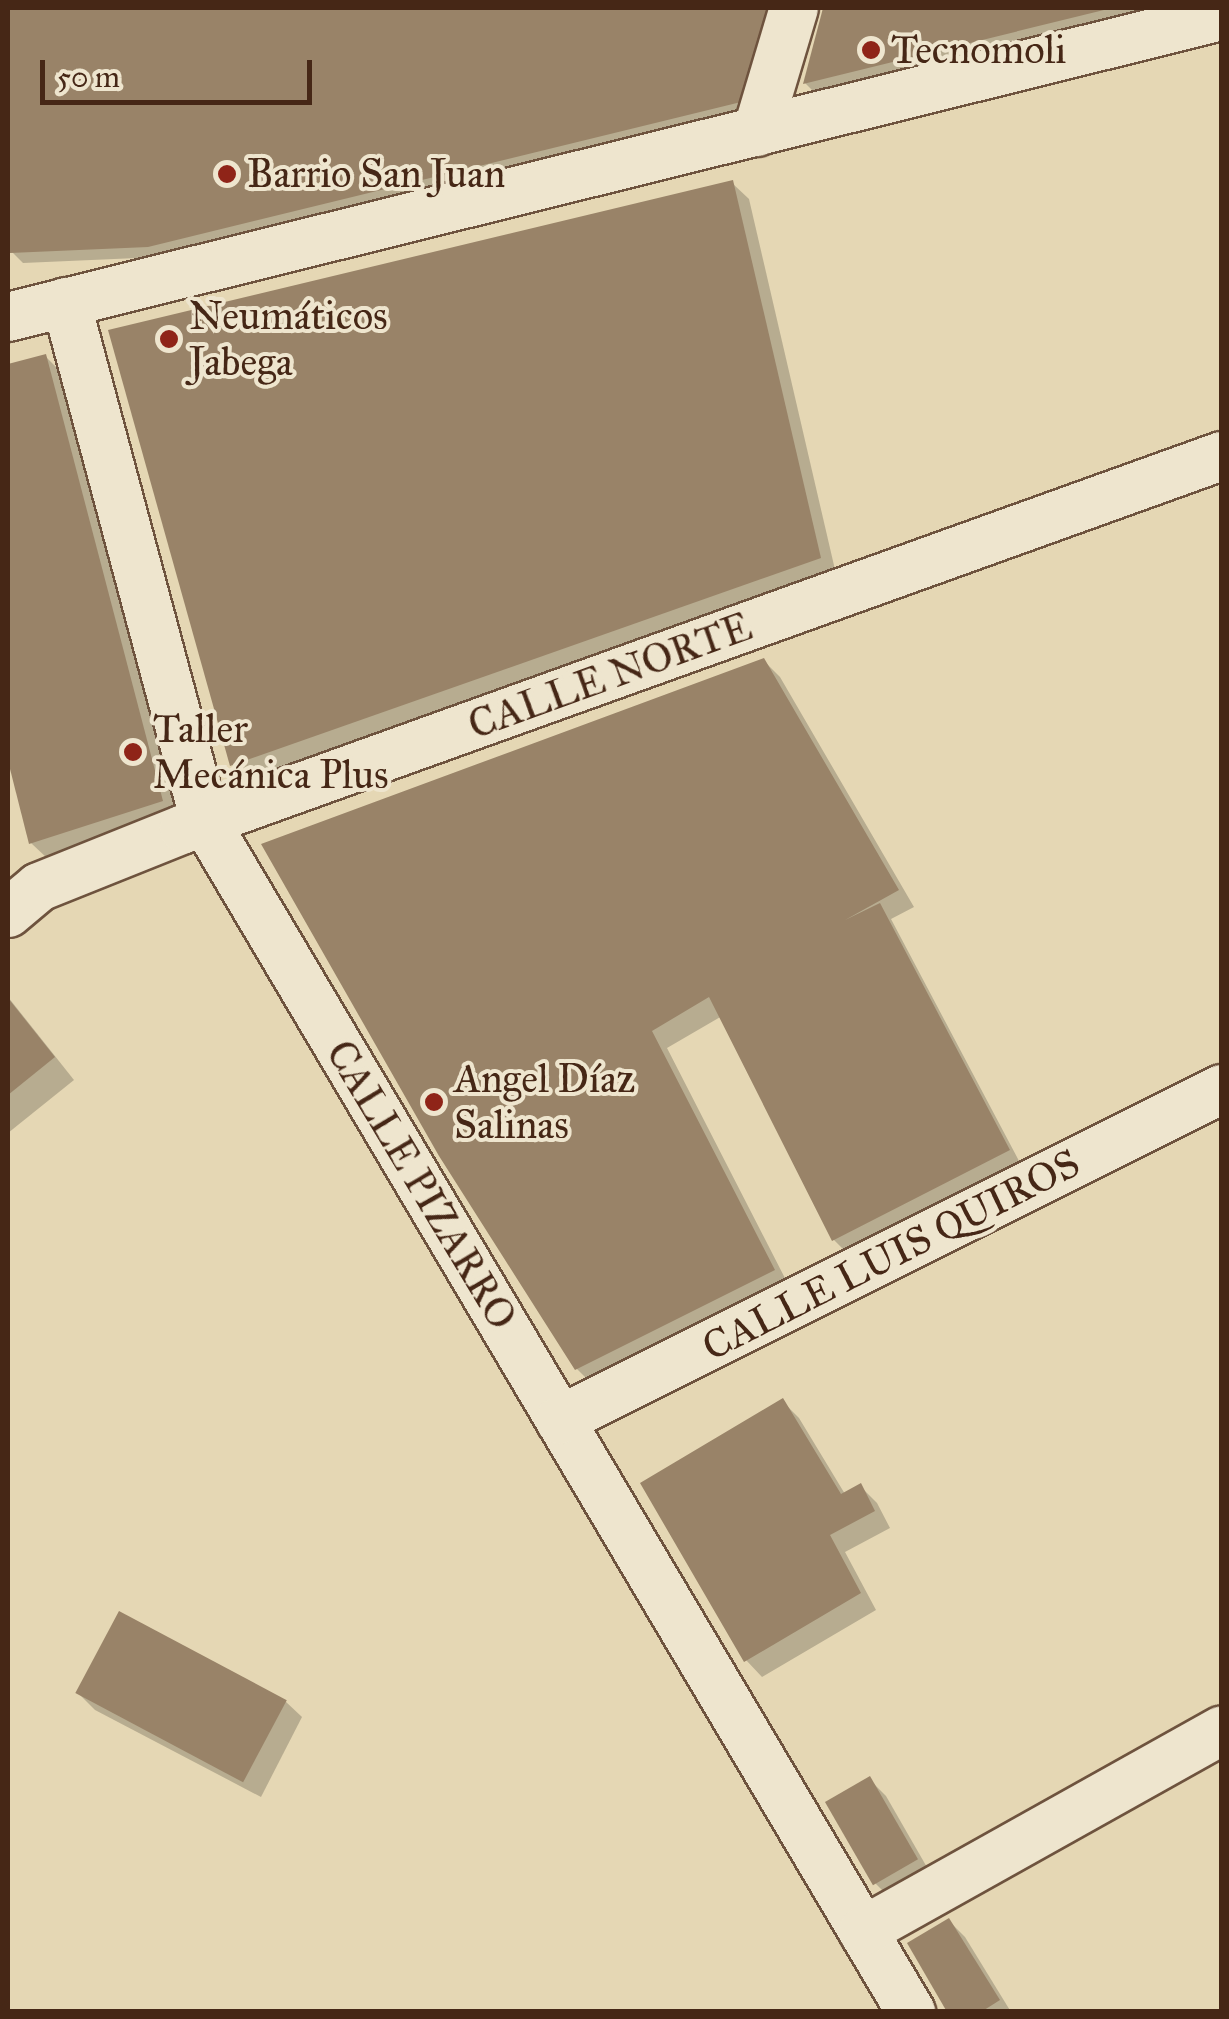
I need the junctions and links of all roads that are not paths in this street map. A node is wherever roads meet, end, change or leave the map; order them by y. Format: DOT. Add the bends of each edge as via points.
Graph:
graph roads {
  1 [pos="794,8"];
  2 [pos="1222,16"];
  3 [pos="757,132"];
  4 [pos="66,302"];
  5 [pos="8,317"];
  6 [pos="1222,456"];
  7 [pos="205,822"];
  8 [pos="8,913"];
  9 [pos="1222,1089"];
  10 [pos="560,1420"];
  11 [pos="1222,1730"];
  12 [pos="863,1930"];
  13 [pos="911,2012"];
  1 -- 3 [label="street"];
  2 -- 3 [label="street"];
  3 -- 4 [label="street"];
  4 -- 5 [label="street"];
  4 -- 7 [label="street, CALLE PIZARRO"];
  6 -- 7 [label="street, CALLE NORTE"];
  7 -- 8 [label="street, CALLE NORTE" via="38,887"];
  7 -- 10 [label="street, CALLE PIZARRO"];
  9 -- 10 [label="street, CALLE LUIS QUIROS"];
  10 -- 12 [label="street, CALLE PIZARRO"];
  11 -- 12 [label="street"];
  12 -- 13 [label="street, CALLE PIZARRO"];
}
